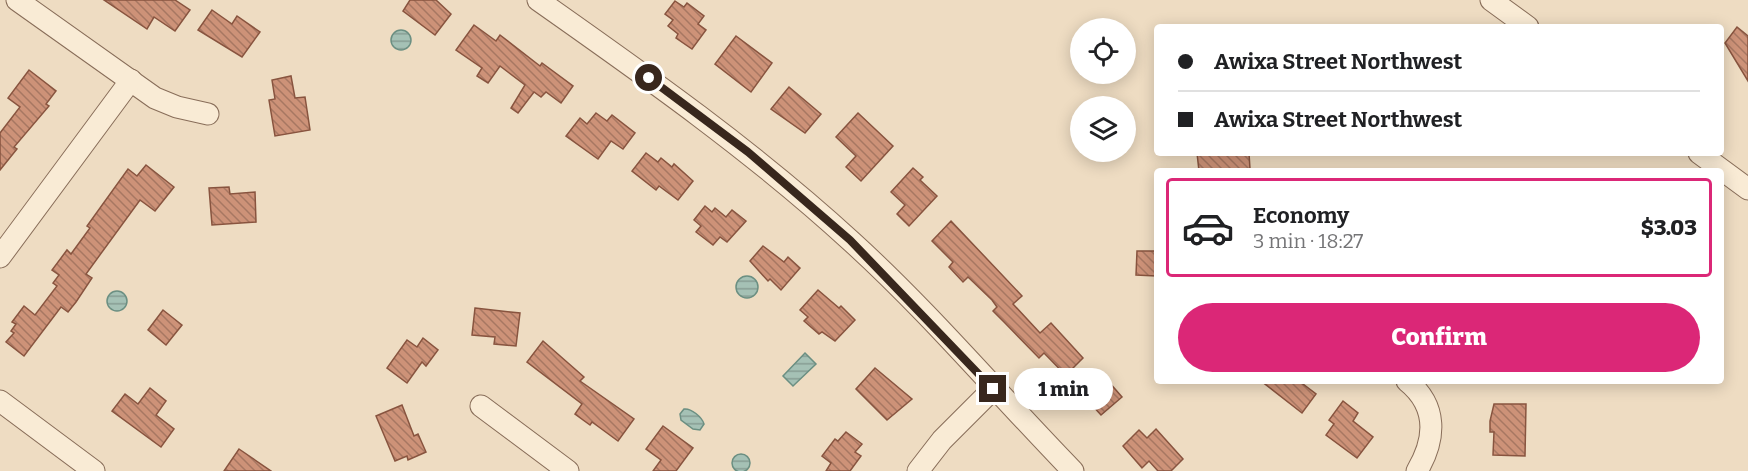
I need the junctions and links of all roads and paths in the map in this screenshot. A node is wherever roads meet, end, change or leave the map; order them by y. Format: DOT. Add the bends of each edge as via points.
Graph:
graph roads {
  1 [pos="16,0"];
  2 [pos="538,0"];
  3 [pos="1491,0"];
  4 [pos="1524,24"];
  5 [pos="131,80"];
  6 [pos="208,114"];
  7 [pos="1703,156"];
  8 [pos="1719,168"];
  9 [pos="1724,171"];
  10 [pos="1748,189"];
  11 [pos="0,257"];
  12 [pos="1410,384"];
  13 [pos="993,389"];
  14 [pos="0,400"];
  15 [pos="481,406"];
  16 [pos="94,471"];
  17 [pos="568,471"];
  18 [pos="918,471"];
  19 [pos="1073,471"];
  20 [pos="1417,471"];
  1 -- 5 [label="street"];
  2 -- 13 [label="street" via="777,176 866,255"];
  3 -- 4 [label="street"];
  5 -- 6 [label="street" via="155,98"];
  5 -- 11 [label="street"];
  7 -- 8 [label="street"];
  9 -- 10 [label="street"];
  12 -- 20 [label="street" via="1422,396 1431,421 1428,452"];
  13 -- 18 [label="street" via="942,440"];
  13 -- 19 [label="street"];
  14 -- 16 [label="street"];
  15 -- 17 [label="street"];
}
